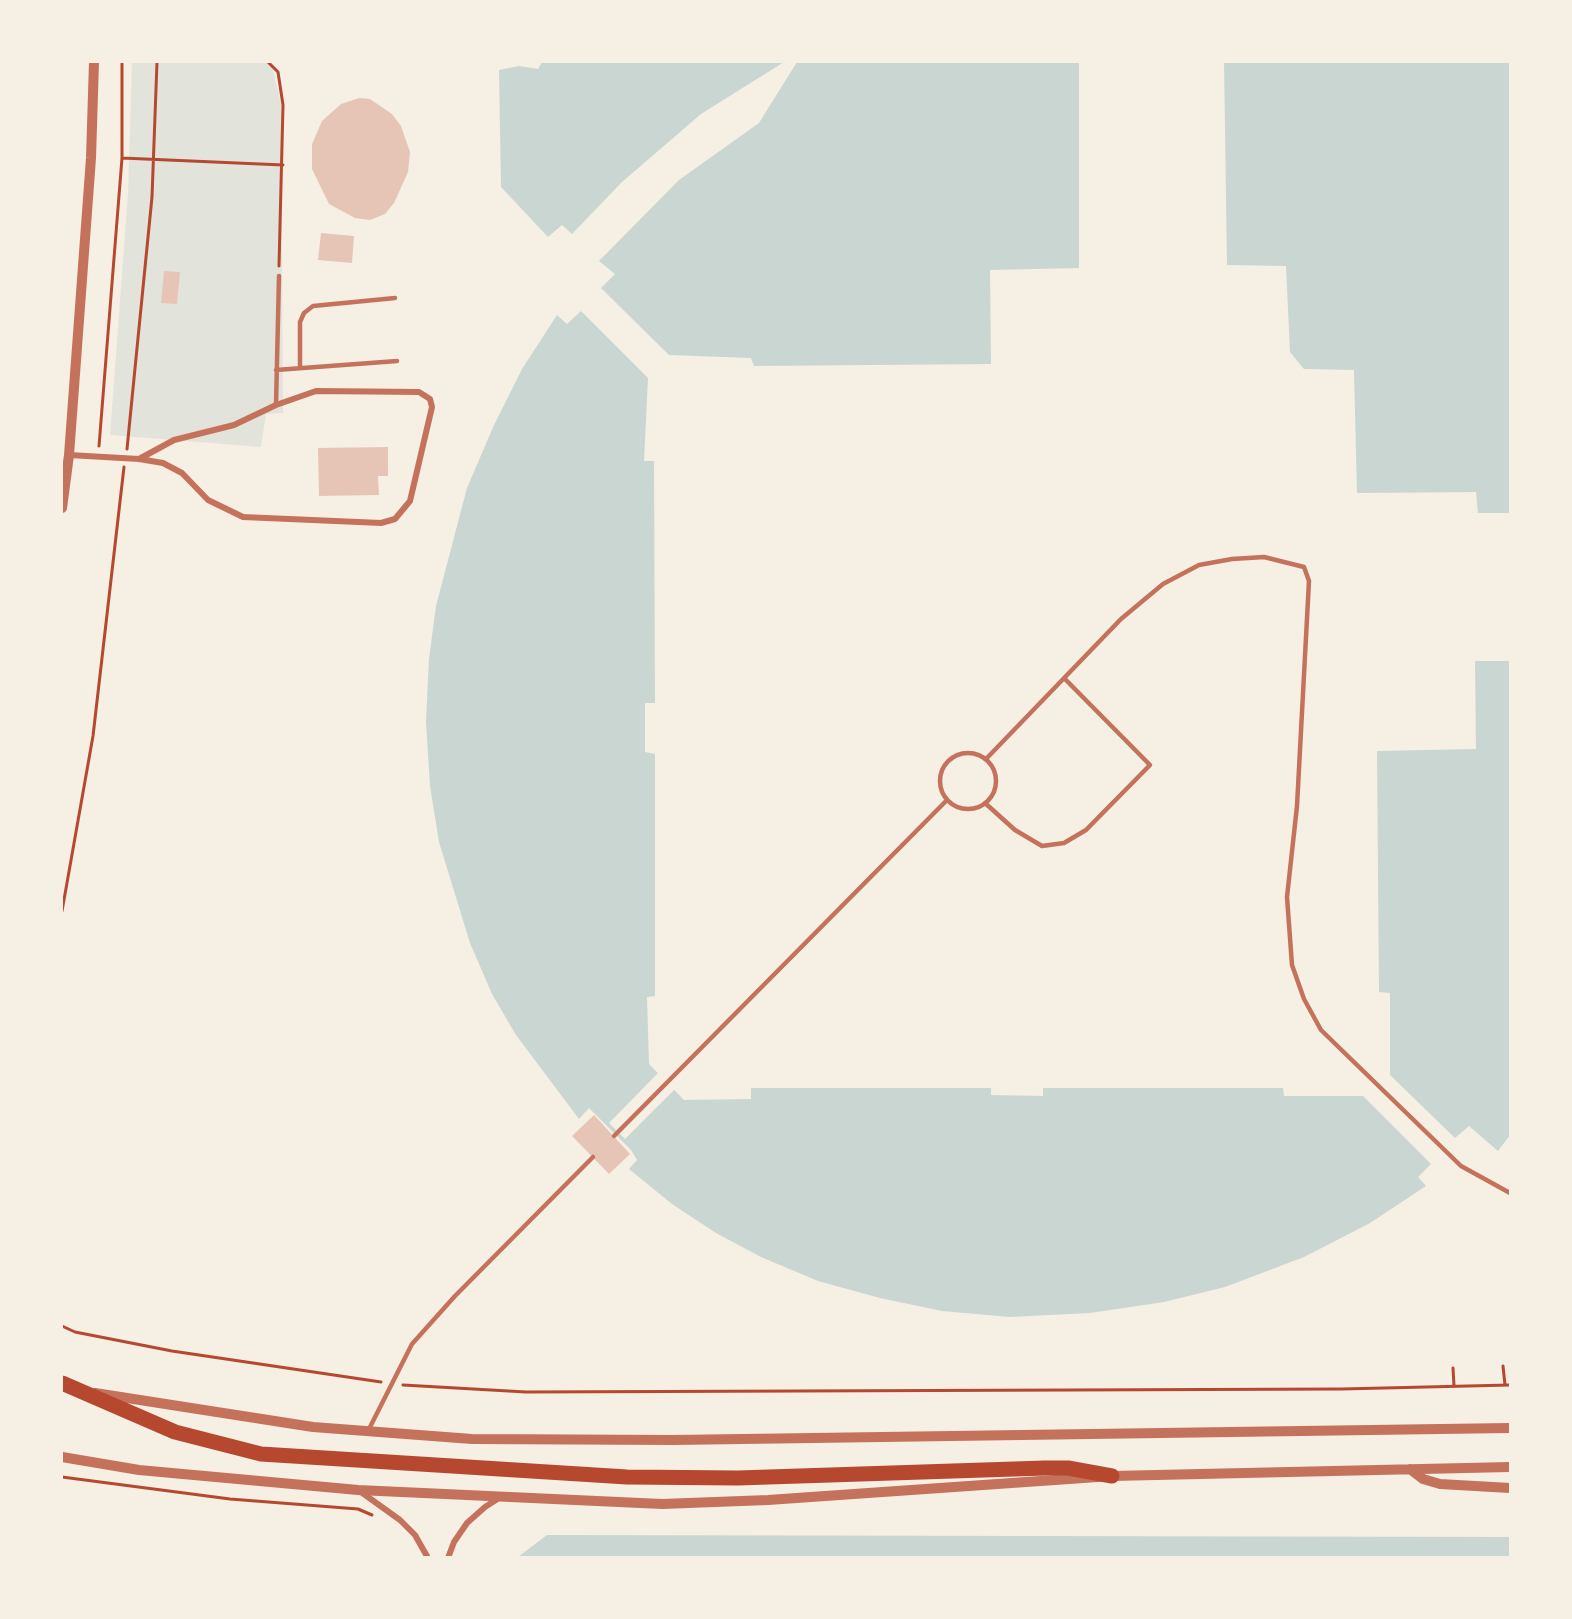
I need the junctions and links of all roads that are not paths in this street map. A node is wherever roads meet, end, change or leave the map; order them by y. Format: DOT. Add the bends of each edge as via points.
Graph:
graph roads {
  1 [pos="94,62"];
  2 [pos="279,276"];
  3 [pos="395,298"];
  4 [pos="396,361"];
  5 [pos="300,368"];
  6 [pos="276,370"];
  7 [pos="276,405"];
  8 [pos="69,455"];
  9 [pos="139,459"];
  10 [pos="62,508"];
  11 [pos="1064,678"];
  12 [pos="986,759"];
  13 [pos="947,800"];
  14 [pos="985,803"];
  15 [pos="614,1136"];
  16 [pos="593,1157"];
  17 [pos="1510,1193"];
  18 [pos="62,1385"];
  19 [pos="1510,1428"];
  20 [pos="368,1431"];
  21 [pos="62,1457"];
  22 [pos="1510,1467"];
  23 [pos="1410,1469"];
  24 [pos="1112,1476"];
  25 [pos="1510,1488"];
  26 [pos="358,1490"];
  27 [pos="500,1498"];
  28 [pos="428,1557"];
  29 [pos="448,1557"];
  1 -- 8 [label="street" via="91,158"];
  2 -- 6 [label="lane"];
  3 -- 5 [label="lane" via="313,306 300,322"];
  4 -- 5 [label="lane"];
  5 -- 6 [label="lane"];
  6 -- 7 [label="lane"];
  7 -- 9 [label="street" via="234,425 174,440"];
  7 -- 9 [label="street" via="316,391 419,392 430,399 431,414 410,501 396,519 381,523 243,517 208,500 182,473"];
  8 -- 9 [label="street"];
  8 -- 10 [label="street"];
  11 -- 12 [label="lane"];
  11 -- 14 [label="lane" via="1150,765 1086,830 1064,843 1042,846 1015,831"];
  11 -- 17 [label="lane" via="1121,619 1163,584 1199,565 1264,557 1304,567 1309,581 1297,806 1287,897 1292,965 1321,1030 1461,1166"];
  12 -- 13 [label="lane" via="963,753 946,762 939,780"];
  12 -- 14 [label="lane" via="996,779"];
  13 -- 14 [label="lane" via="968,809"];
  13 -- 15 [label="lane"];
  16 -- 20 [label="lane" via="412,1344"];
  18 -- 20 [label="street" via="313,1427"];
  18 -- 24 [label="main road" via="175,1432 261,1454 627,1477 738,1478 1045,1468 1088,1470"];
  19 -- 20 [label="street" via="673,1440 472,1439"];
  21 -- 26 [label="street" via="166,1474"];
  22 -- 23 [label="street"];
  23 -- 24 [label="street"];
  23 -- 25 [label="street" via="1423,1479 1440,1484"];
  24 -- 27 [label="street" via="717,1503"];
  26 -- 27 [label="street"];
  26 -- 28 [label="street" via="400,1520"];
  27 -- 29 [label="street" via="467,1523"];
}
